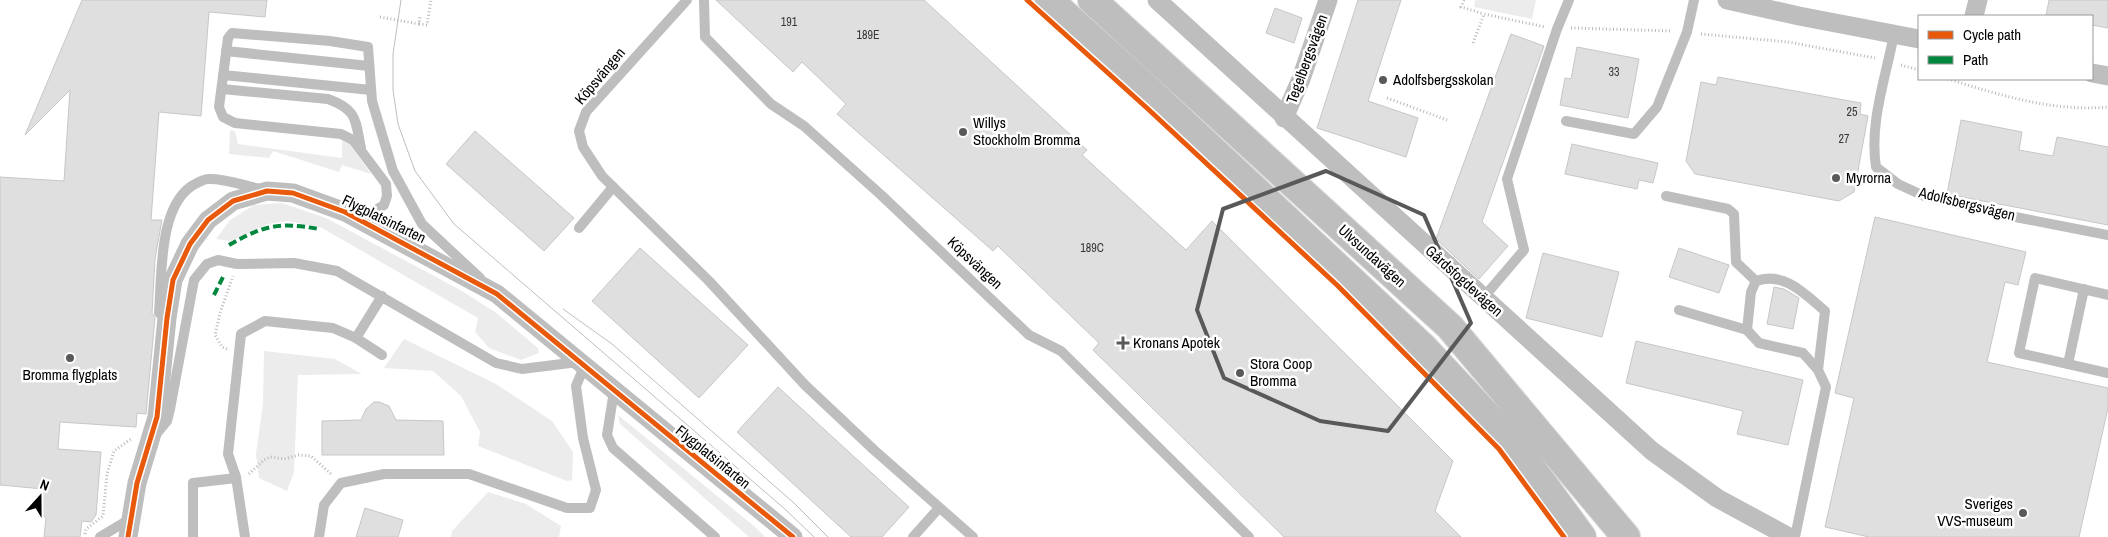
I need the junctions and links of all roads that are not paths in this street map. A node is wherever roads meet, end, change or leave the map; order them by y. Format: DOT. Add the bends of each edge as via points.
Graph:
graph roads {
  1 [pos="704,0"];
  2 [pos="1049,0"];
  3 [pos="1092,0"];
  4 [pos="1157,0"];
  5 [pos="1328,0"];
  6 [pos="1569,0"];
  7 [pos="1694,0"];
  8 [pos="1727,0"];
  9 [pos="1978,0"];
  10 [pos="684,1"];
  11 [pos="1800,8"];
  12 [pos="1974,15"];
  13 [pos="1894,34"];
  14 [pos="1918,39"];
  15 [pos="226,52"];
  16 [pos="369,66"];
  17 [pos="2093,73"];
  18 [pos="223,75"];
  19 [pos="2108,76"];
  20 [pos="222,89"];
  21 [pos="371,90"];
  22 [pos="1284,118"];
  23 [pos="1566,121"];
  24 [pos="362,152"];
  25 [pos="613,187"];
  26 [pos="267,191"];
  27 [pos="1666,196"];
  28 [pos="345,212"];
  29 [pos="579,228"];
  30 [pos="2108,235"];
  31 [pos="1756,281"];
  32 [pos="2084,289"];
  33 [pos="497,294"];
  34 [pos="2108,294"];
  35 [pos="382,296"];
  36 [pos="1483,298"];
  37 [pos="1679,310"];
  38 [pos="1747,330"];
  39 [pos="356,338"];
  40 [pos="382,354"];
  41 [pos="2068,364"];
  42 [pos="581,365"];
  43 [pos="1818,370"];
  44 [pos="2108,373"];
  45 [pos="614,391"];
  46 [pos="146,436"];
  47 [pos="236,478"];
  48 [pos="939,508"];
  49 [pos="129,528"];
  50 [pos="100,537"];
  51 [pos="193,537"];
  52 [pos="244,537"];
  53 [pos="319,537"];
  54 [pos="715,537"];
  55 [pos="793,537"];
  56 [pos="913,537"];
  57 [pos="972,537"];
  58 [pos="1249,537"];
  59 [pos="1582,537"];
  60 [pos="1626,537"];
  61 [pos="1789,537"];
  62 [pos="1795,537"];
  1 -- 58 [label="lane, Köpsvängen" via="706,37 770,104 804,126 874,188 1030,335 1062,351"];
  2 -- 59 [label="main road, Ulvsundavägen" via="1424,348 1514,444"];
  3 -- 60 [label="main road, Ulvsundavägen" via="1450,327"];
  4 -- 22 [label="street, Gårdsfogdevägen"];
  5 -- 22 [label="street, Tegelbergsvägen"];
  6 -- 36 [label="lane" via="1507,179 1524,250"];
  7 -- 23 [label="lane" via="1687,32 1657,107 1634,134"];
  8 -- 11 [label="street"];
  9 -- 12 [label="street"];
  10 -- 25 [label="lane, Köpsvängen" via="586,112 579,131 584,147"];
  11 -- 13 [label="street"];
  13 -- 14 [label="street"];
  13 -- 30 [label="lane, Adolfsbergsvägen" via="1874,130 1876,167 1898,184 1924,196"];
  15 -- 16 [label="lane"];
  15 -- 16 [label="lane" via="232,33 330,41 368,47"];
  15 -- 18 [label="lane"];
  16 -- 21 [label="lane"];
  17 -- 19 [label="street"];
  18 -- 20 [label="lane"];
  18 -- 21 [label="lane"];
  20 -- 24 [label="lane" via="328,99 344,105 355,122"];
  20 -- 24 [label="lane" via="219,107 223,117 235,123 341,134 353,140"];
  21 -- 33 [label="lane" via="393,171 422,224"];
  22 -- 36 [label="street, Gårdsfogdevägen"];
  24 -- 28 [label="lane" via="386,184 387,196 384,205 374,211"];
  25 -- 29 [label="lane"];
  25 -- 48 [label="lane, Köpsvängen" via="709,282 805,385"];
  26 -- 28 [label="street, Flygplatsinfarten" via="294,193"];
  26 -- 46 [label="street, Flygplatsinfarten" via="233,201 208,220 190,244 173,280 160,397"];
  26 -- 46 [label="lane" via="207,178 189,186 171,214 164,241 151,414"];
  27 -- 31 [label="lane" via="1728,208 1734,214 1736,262"];
  28 -- 33 [label="street, Flygplatsinfarten"];
  31 -- 38 [label="lane" via="1751,292"];
  31 -- 43 [label="lane" via="1766,277 1794,285 1825,311"];
  32 -- 34 [label="lane"];
  32 -- 41 [label="lane"];
  32 -- 41 [label="lane" via="2035,278 2019,353"];
  33 -- 42 [label="street, Flygplatsinfarten"];
  35 -- 39 [label="lane"];
  35 -- 42 [label="lane" via="496,363 522,369"];
  35 -- 46 [label="lane" via="336,271 294,263 237,264 218,260 207,264 194,280 166,421"];
  36 -- 61 [label="street, Gårdsfogdevägen" via="1652,451 1717,498"];
  37 -- 38 [label="lane"];
  38 -- 43 [label="lane" via="1759,343 1802,353"];
  39 -- 40 [label="lane"];
  39 -- 47 [label="lane" via="333,328 265,321 242,334 228,454"];
  41 -- 44 [label="lane"];
  42 -- 45 [label="street, Flygplatsinfarten"];
  42 -- 53 [label="lane" via="576,386 583,438 596,490 590,508 567,508 469,474 384,474 342,483 324,505"];
  43 -- 62 [label="lane" via="1826,387"];
  45 -- 54 [label="lane" via="607,435 613,448"];
  45 -- 55 [label="street, Flygplatsinfarten"];
  46 -- 49 [label="street, Flygplatsinfarten"];
  47 -- 51 [label="lane" via="193,483"];
  47 -- 52 [label="lane"];
  48 -- 56 [label="lane"];
  48 -- 57 [label="lane, Köpsvängen"];
  49 -- 50 [label="lane"];
}
